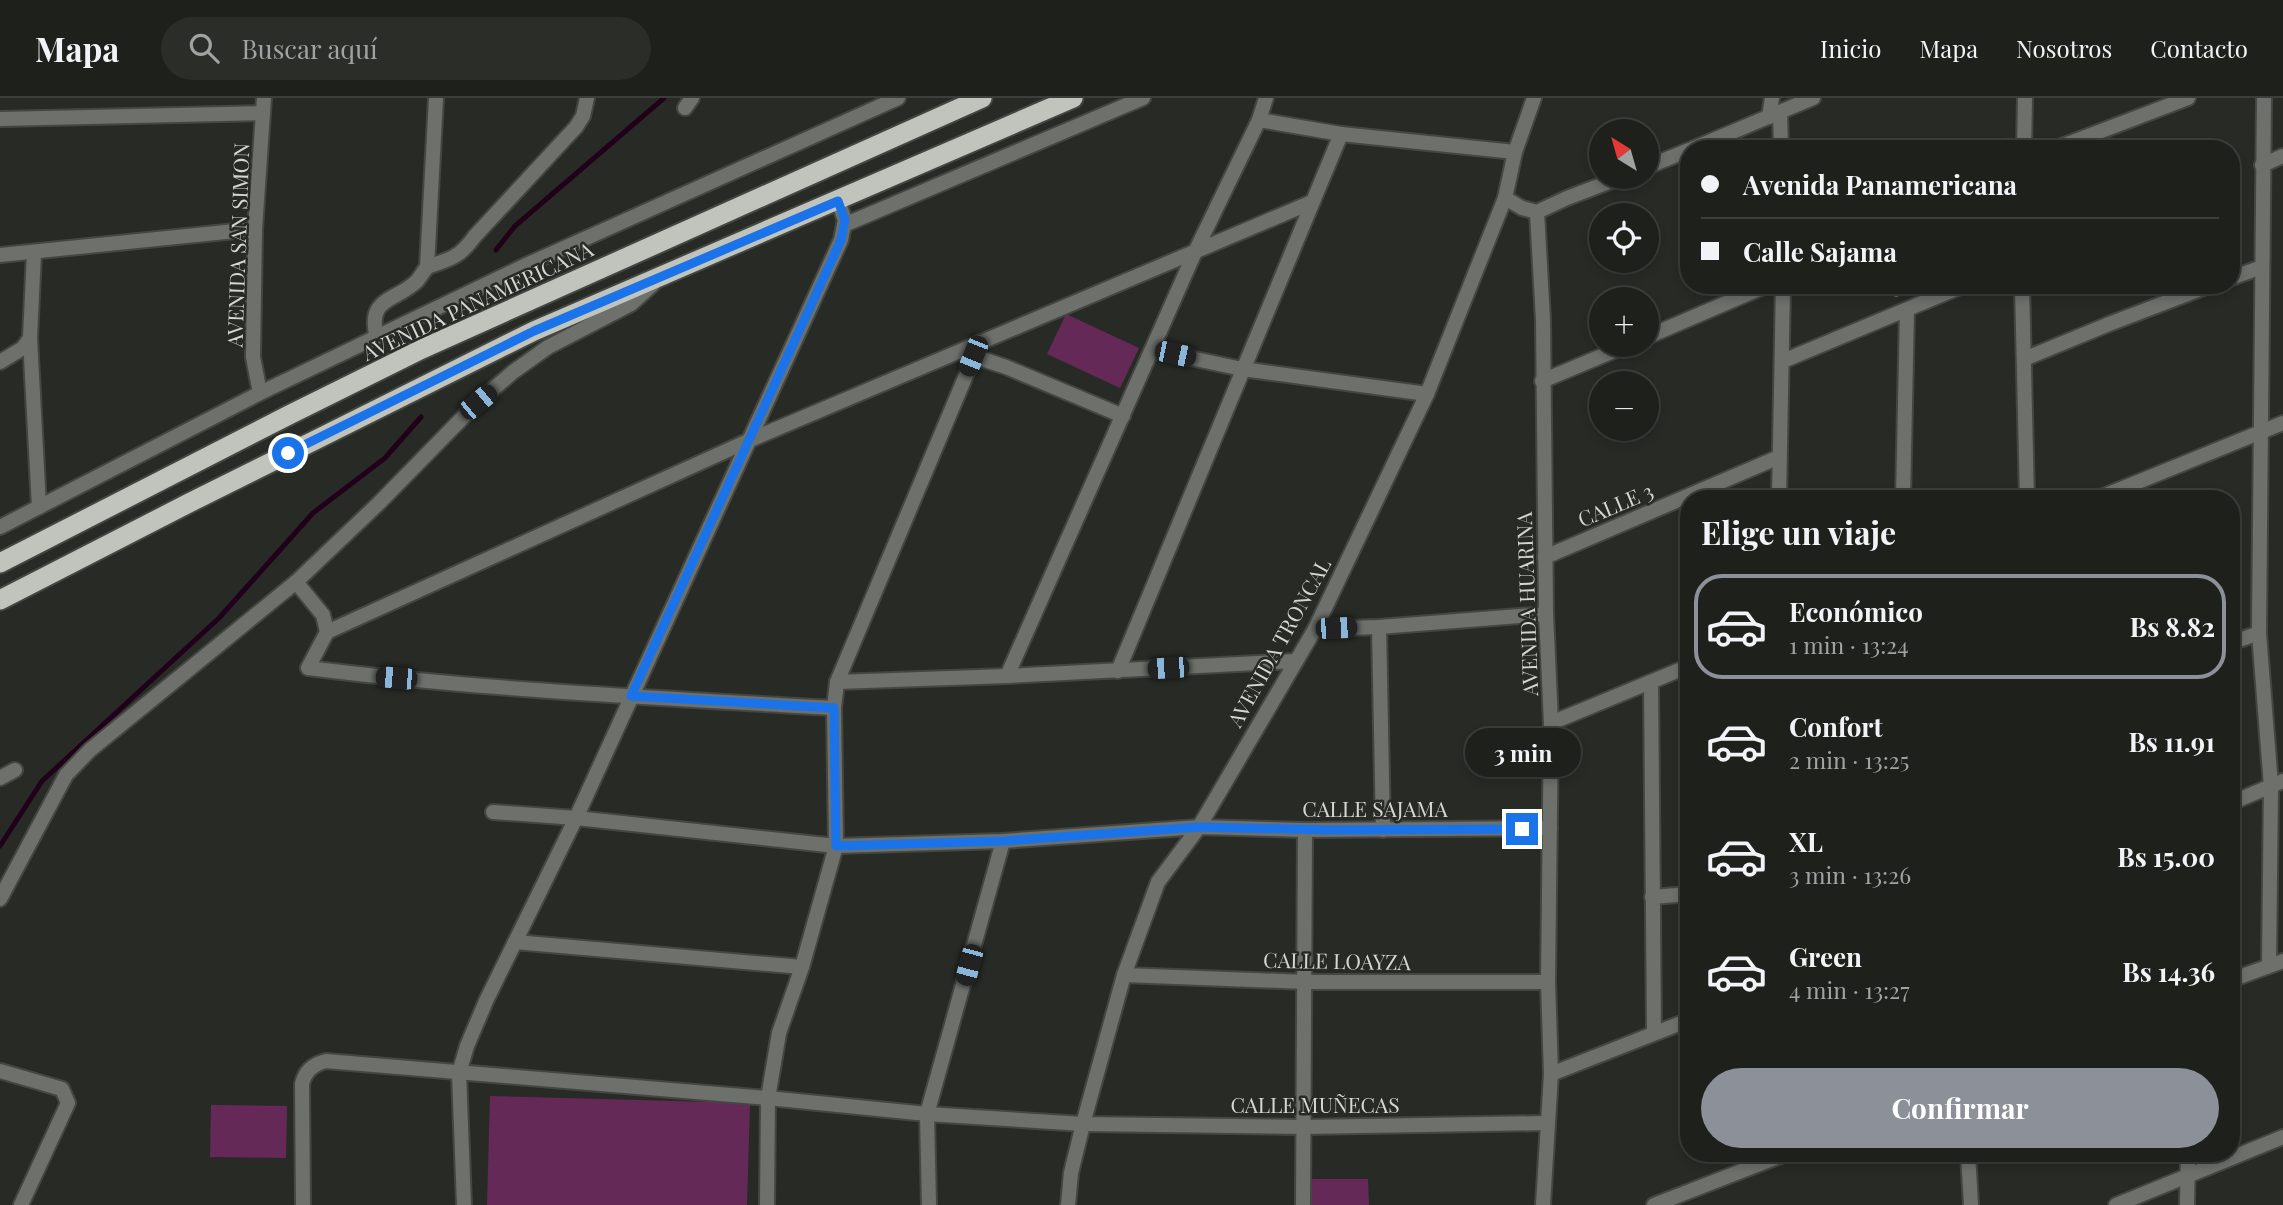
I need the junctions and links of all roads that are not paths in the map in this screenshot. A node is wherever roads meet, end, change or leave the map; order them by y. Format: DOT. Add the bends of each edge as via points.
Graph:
graph roads {
  1 [pos="436,98"];
  2 [pos="587,98"];
  3 [pos="898,98"];
  4 [pos="982,98"];
  5 [pos="1073,98"];
  6 [pos="1143,98"];
  7 [pos="1266,98"];
  8 [pos="1534,98"];
  9 [pos="1772,98"];
  10 [pos="1813,98"];
  11 [pos="2025,98"];
  12 [pos="2188,98"];
  13 [pos="2264,98"];
  14 [pos="264,105"];
  15 [pos="1774,115"];
  16 [pos="0,119"];
  17 [pos="1259,120"];
  18 [pos="1341,134"];
  19 [pos="1712,140"];
  20 [pos="1779,140"];
  21 [pos="2024,140"];
  22 [pos="2078,140"];
  23 [pos="1515,152"];
  24 [pos="1680,153"];
  25 [pos="2283,156"];
  26 [pos="1659,162"];
  27 [pos="2262,165"];
  28 [pos="1591,189"];
  29 [pos="1505,198"];
  30 [pos="838,201"];
  31 [pos="1312,202"];
  32 [pos="1537,212"];
  33 [pos="844,225"];
  34 [pos="254,229"];
  35 [pos="1195,252"];
  36 [pos="34,253"];
  37 [pos="0,255"];
  38 [pos="427,267"];
  39 [pos="2262,267"];
  40 [pos="2240,275"];
  41 [pos="659,278"];
  42 [pos="1747,294"];
  43 [pos="1783,294"];
  44 [pos="1944,294"];
  45 [pos="2022,294"];
  46 [pos="2187,294"];
  47 [pos="1906,310"];
  48 [pos="1659,332"];
  49 [pos="30,338"];
  50 [pos="377,338"];
  51 [pos="980,342"];
  52 [pos="1153,349"];
  53 [pos="973,356"];
  54 [pos="1599,357"];
  55 [pos="2024,359"];
  56 [pos="1783,361"];
  57 [pos="0,362"];
  58 [pos="1242,369"];
  59 [pos="1542,381"];
  60 [pos="260,393"];
  61 [pos="1427,394"];
  62 [pos="1123,416"];
  63 [pos="2283,423"];
  64 [pos="2261,432"];
  65 [pos="750,440"];
  66 [pos="1779,457"];
  67 [pos="1702,490"];
  68 [pos="1779,490"];
  69 [pos="1903,490"];
  70 [pos="2027,490"];
  71 [pos="2125,490"];
  72 [pos="1680,499"];
  73 [pos="39,507"];
  74 [pos="0,527"];
  75 [pos="1545,557"];
  76 [pos="0,563"];
  77 [pos="296,582"];
  78 [pos="0,600"];
  79 [pos="1546,614"];
  80 [pos="1379,627"];
  81 [pos="1315,629"];
  82 [pos="327,632"];
  83 [pos="2259,633"];
  84 [pos="2240,640"];
  85 [pos="1294,661"];
  86 [pos="1680,670"];
  87 [pos="1118,671"];
  88 [pos="1007,676"];
  89 [pos="837,682"];
  90 [pos="1651,682"];
  91 [pos="631,696"];
  92 [pos="834,708"];
  93 [pos="1551,723"];
  94 [pos="15,770"];
  95 [pos="0,778"];
  96 [pos="2277,784"];
  97 [pos="2240,799"];
  98 [pos="493,812"];
  99 [pos="576,818"];
  100 [pos="1199,827"];
  101 [pos="1550,828"];
  102 [pos="1306,830"];
  103 [pos="1383,830"];
  104 [pos="1003,841"];
  105 [pos="836,846"];
  106 [pos="1680,895"];
  107 [pos="1652,897"];
  108 [pos="0,899"];
  109 [pos="515,942"];
  110 [pos="2276,963"];
  111 [pos="802,967"];
  112 [pos="1124,975"];
  113 [pos="2240,977"];
  114 [pos="1306,982"];
  115 [pos="1548,982"];
  116 [pos="1680,1023"];
  117 [pos="1654,1033"];
  118 [pos="0,1071"];
  119 [pos="459,1073"];
  120 [pos="1551,1074"];
  121 [pos="768,1098"];
  122 [pos="928,1114"];
  123 [pos="1547,1123"];
  124 [pos="1083,1124"];
  125 [pos="1304,1127"];
  126 [pos="2283,1137"];
  127 [pos="2240,1155"];
  128 [pos="1765,1162"];
  129 [pos="1969,1162"];
  130 [pos="2188,1162"];
  131 [pos="2222,1162"];
  132 [pos="2188,1176"];
  133 [pos="21,1205"];
  134 [pos="303,1205"];
  135 [pos="464,1205"];
  136 [pos="767,1205"];
  137 [pos="929,1205"];
  138 [pos="1068,1205"];
  139 [pos="1303,1205"];
  140 [pos="1543,1205"];
  141 [pos="1654,1205"];
  142 [pos="1971,1205"];
  143 [pos="2116,1205"];
  144 [pos="2187,1205"];
  1 -- 38 [label="street"];
  2 -- 38 [label="street" via="576,127 463,253"];
  3 -- 50 [label="street, AVENIDA PANAMERICANA" via="524,266"];
  4 -- 76 [label="highway, AVENIDA PANAMERICANA" via="422,349"];
  5 -- 30 [label="highway"];
  6 -- 33 [label="street"];
  7 -- 17 [label="street"];
  8 -- 23 [label="street, AVENIDA TRONCAL"];
  9 -- 15 [label="street"];
  10 -- 15 [label="street"];
  11 -- 21 [label="street"];
  12 -- 22 [label="street"];
  13 -- 27 [label="street"];
  14 -- 16 [label="street"];
  14 -- 34 [label="street, AVENIDA SAN SIMON"];
  15 -- 19 [label="street"];
  15 -- 20 [label="street"];
  17 -- 18 [label="street"];
  17 -- 35 [label="street"];
  18 -- 23 [label="street"];
  18 -- 31 [label="street"];
  23 -- 29 [label="street, AVENIDA TRONCAL"];
  24 -- 26 [label="street"];
  25 -- 27 [label="street"];
  27 -- 39 [label="street"];
  28 -- 32 [label="street"];
  29 -- 32 [label="street"];
  29 -- 61 [label="street, AVENIDA TRONCAL"];
  30 -- 33 [label="street"];
  30 -- 41 [label="highway"];
  31 -- 35 [label="street"];
  31 -- 58 [label="street"];
  32 -- 59 [label="street, AVENIDA HUARINA" via="1544,320"];
  33 -- 65 [label="street"];
  34 -- 36 [label="street"];
  34 -- 60 [label="street, AVENIDA SAN SIMON" via="253,357"];
  35 -- 51 [label="street"];
  35 -- 52 [label="street"];
  36 -- 37 [label="street"];
  36 -- 49 [label="street"];
  38 -- 50 [label="street" via="374,314"];
  39 -- 40 [label="street"];
  39 -- 64 [label="street"];
  41 -- 77 [label="street" via="631,304 548,347 513,372"];
  41 -- 78 [label="highway" via="497,349"];
  42 -- 48 [label="street"];
  43 -- 56 [label="street"];
  44 -- 47 [label="street"];
  45 -- 55 [label="street"];
  46 -- 55 [label="street"];
  47 -- 56 [label="street"];
  47 -- 69 [label="street"];
  49 -- 57 [label="street"];
  49 -- 73 [label="street"];
  50 -- 60 [label="street, AVENIDA PANAMERICANA"];
  51 -- 53 [label="street"];
  51 -- 65 [label="street"];
  52 -- 58 [label="street"];
  52 -- 62 [label="street"];
  53 -- 62 [label="street"];
  53 -- 89 [label="street"];
  54 -- 59 [label="street"];
  55 -- 70 [label="street"];
  56 -- 66 [label="street"];
  58 -- 61 [label="street"];
  58 -- 87 [label="street"];
  59 -- 75 [label="street, AVENIDA HUARINA"];
  60 -- 73 [label="street, AVENIDA PANAMERICANA"];
  61 -- 81 [label="street, AVENIDA TRONCAL"];
  62 -- 88 [label="street"];
  63 -- 64 [label="street"];
  64 -- 71 [label="street"];
  64 -- 83 [label="street"];
  65 -- 82 [label="street"];
  65 -- 91 [label="street"];
  66 -- 67 [label="street, CALLE 3"];
  66 -- 68 [label="street"];
  72 -- 75 [label="street, CALLE 3"];
  73 -- 74 [label="street, AVENIDA PANAMERICANA"];
  75 -- 79 [label="street, AVENIDA HUARINA"];
  77 -- 82 [label="street" via="323,615"];
  77 -- 108 [label="street" via="90,750 66,775"];
  79 -- 80 [label="street"];
  79 -- 93 [label="street, AVENIDA HUARINA"];
  80 -- 81 [label="street"];
  80 -- 103 [label="street"];
  81 -- 85 [label="street, AVENIDA TRONCAL"];
  82 -- 91 [label="street" via="308,668"];
  83 -- 84 [label="street"];
  83 -- 96 [label="street"];
  85 -- 87 [label="street"];
  85 -- 100 [label="street, AVENIDA TRONCAL"];
  86 -- 90 [label="street"];
  87 -- 88 [label="street"];
  88 -- 89 [label="street"];
  89 -- 92 [label="street"];
  90 -- 93 [label="street"];
  90 -- 107 [label="street"];
  91 -- 92 [label="street"];
  91 -- 99 [label="street"];
  92 -- 105 [label="street"];
  93 -- 101 [label="street, AVENIDA HUARINA"];
  94 -- 95 [label="street"];
  96 -- 97 [label="street"];
  96 -- 110 [label="street"];
  98 -- 99 [label="street, CALLE SAJAMA"];
  99 -- 105 [label="street, CALLE SAJAMA"];
  99 -- 109 [label="street"];
  100 -- 102 [label="street, CALLE SAJAMA"];
  100 -- 104 [label="street, CALLE SAJAMA"];
  100 -- 112 [label="street, AVENIDA TRONCAL" via="1158,883"];
  101 -- 103 [label="street, CALLE SAJAMA"];
  101 -- 115 [label="street, AVENIDA HUARINA"];
  102 -- 103 [label="street, CALLE SAJAMA"];
  102 -- 114 [label="street"];
  104 -- 105 [label="street, CALLE SAJAMA"];
  104 -- 122 [label="street"];
  105 -- 111 [label="street"];
  106 -- 107 [label="street"];
  107 -- 117 [label="street"];
  109 -- 111 [label="street"];
  109 -- 119 [label="street"];
  110 -- 113 [label="street"];
  111 -- 121 [label="street" via="779,1033"];
  112 -- 114 [label="street, CALLE LOAYZA"];
  112 -- 124 [label="street, AVENIDA TRONCAL"];
  114 -- 115 [label="street, CALLE LOAYZA"];
  114 -- 125 [label="street"];
  115 -- 120 [label="street, AVENIDA HUARINA"];
  116 -- 117 [label="street"];
  117 -- 120 [label="street"];
  118 -- 133 [label="street" via="62,1089 68,1102"];
  119 -- 121 [label="street, CALLE MUÑECAS"];
  119 -- 134 [label="street, CALLE MUÑECAS" via="326,1061 313,1065 302,1084"];
  119 -- 135 [label="street"];
  120 -- 123 [label="street, AVENIDA HUARINA"];
  121 -- 122 [label="street, CALLE MUÑECAS"];
  121 -- 136 [label="street"];
  122 -- 124 [label="street, CALLE MUÑECAS"];
  122 -- 137 [label="street"];
  123 -- 125 [label="street, CALLE MUÑECAS"];
  123 -- 140 [label="street, AVENIDA HUARINA"];
  124 -- 125 [label="street, CALLE MUÑECAS"];
  124 -- 138 [label="street, AVENIDA TRONCAL"];
  125 -- 139 [label="street"];
  126 -- 127 [label="street"];
  128 -- 141 [label="street"];
  129 -- 142 [label="street"];
  130 -- 132 [label="street"];
  131 -- 132 [label="street"];
  132 -- 143 [label="street"];
  132 -- 144 [label="street"];
}
